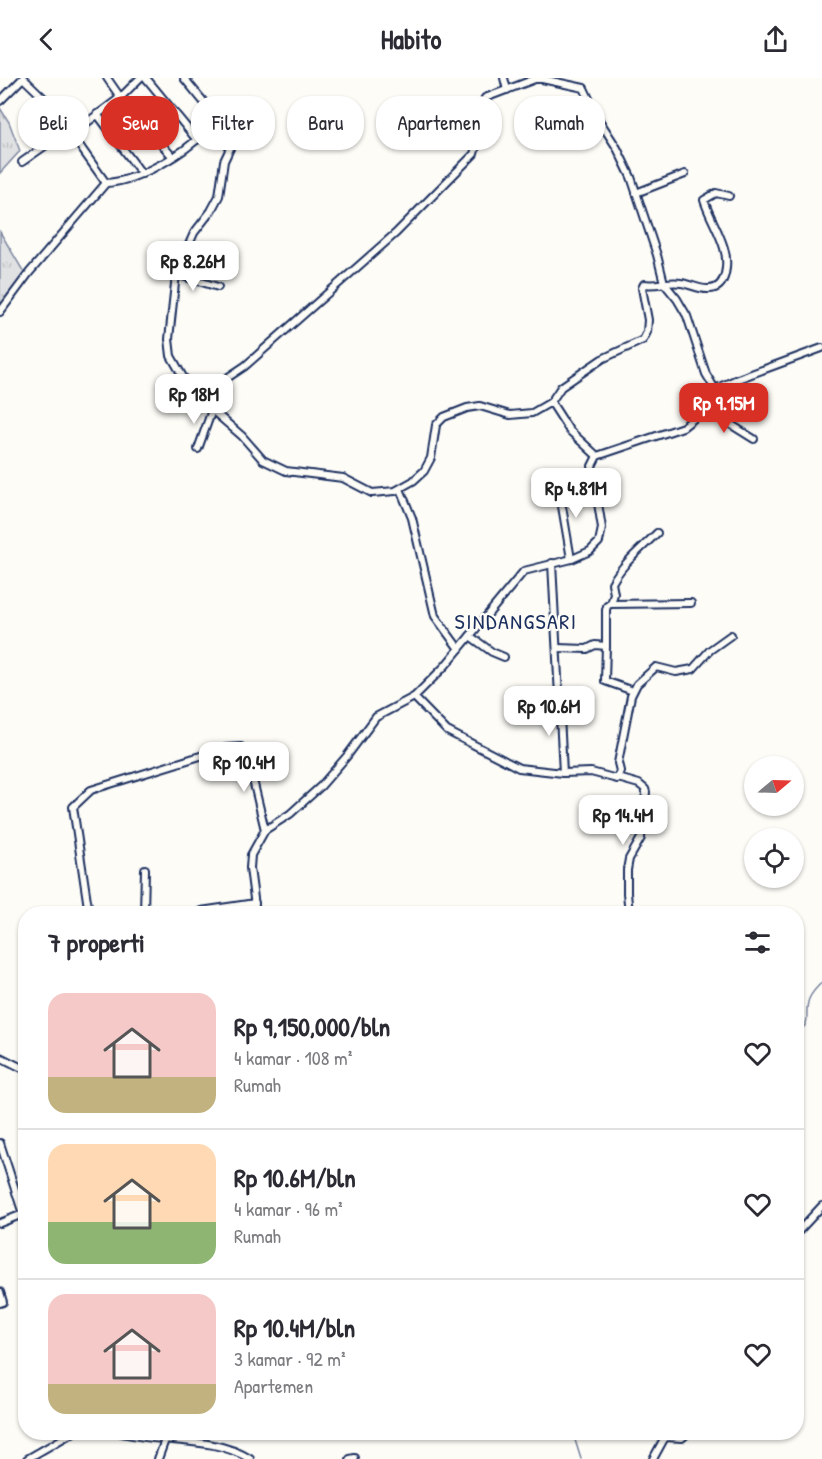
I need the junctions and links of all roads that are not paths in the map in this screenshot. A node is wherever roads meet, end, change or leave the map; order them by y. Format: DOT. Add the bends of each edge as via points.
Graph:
graph roads {
  1 [pos="23,78"];
  2 [pos="107,78"];
  3 [pos="140,78"];
  4 [pos="146,78"];
  5 [pos="184,78"];
  6 [pos="504,78"];
  7 [pos="570,78"];
  8 [pos="574,85"];
  9 [pos="507,90"];
  10 [pos="42,96"];
  11 [pos="120,96"];
  12 [pos="122,96"];
  13 [pos="198,96"];
  14 [pos="0,100"];
  15 [pos="101,111"];
  16 [pos="97,114"];
  17 [pos="89,119"];
  18 [pos="191,133"];
  19 [pos="191,145"];
  20 [pos="41,150"];
  21 [pos="84,150"];
  22 [pos="167,150"];
  23 [pos="229,150"];
  24 [pos="172,156"];
  25 [pos="22,162"];
  26 [pos="142,174"];
  27 [pos="685,174"];
  28 [pos="106,183"];
  29 [pos="636,193"];
  30 [pos="729,196"];
  31 [pos="176,274"];
  32 [pos="664,283"];
  33 [pos="218,287"];
  34 [pos="0,312"];
  35 [pos="821,348"];
  36 [pos="200,389"];
  37 [pos="715,389"];
  38 [pos="551,402"];
  39 [pos="706,409"];
  40 [pos="212,410"];
  41 [pos="754,439"];
  42 [pos="198,449"];
  43 [pos="597,456"];
  44 [pos="558,483"];
  45 [pos="400,489"];
  46 [pos="657,533"];
  47 [pos="570,559"];
  48 [pos="552,563"];
  49 [pos="692,603"];
  50 [pos="611,604"];
  51 [pos="730,634"];
  52 [pos="470,636"];
  53 [pos="606,646"];
  54 [pos="556,648"];
  55 [pos="459,649"];
  56 [pos="504,657"];
  57 [pos="633,691"];
  58 [pos="414,697"];
  59 [pos="563,773"];
  60 [pos="618,778"];
  61 [pos="264,830"];
  62 [pos="145,868"];
  63 [pos="255,903"];
  64 [pos="87,906"];
  65 [pos="144,906"];
  66 [pos="235,906"];
  67 [pos="255,906"];
  68 [pos="629,906"];
  69 [pos="0,1057"];
  70 [pos="18,1066"];
  71 [pos="0,1143"];
  72 [pos="18,1196"];
  73 [pos="822,1206"];
  74 [pos="18,1216"];
  75 [pos="0,1223"];
  76 [pos="804,1225"];
  77 [pos="0,1292"];
  78 [pos="0,1303"];
  79 [pos="60,1440"];
  80 [pos="165,1440"];
  81 [pos="663,1440"];
  82 [pos="27,1459"];
  83 [pos="158,1459"];
  84 [pos="250,1459"];
  85 [pos="652,1459"];
  1 -- 10 [label="street"];
  1 -- 14 [label="street"];
  2 -- 11 [label="street"];
  3 -- 12 [label="street"];
  4 -- 18 [label="street"];
  5 -- 13 [label="street"];
  6 -- 9 [label="street"];
  7 -- 8 [label="street"];
  8 -- 9 [label="street" via="535,79"];
  8 -- 29 [label="street" via="585,92 617,148"];
  9 -- 36 [label="street" via="482,103 474,154 396,233 245,366 212,388"];
  15 -- 16 [label="street"];
  16 -- 17 [label="street"];
  16 -- 26 [label="street"];
  19 -- 24 [label="street"];
  20 -- 25 [label="street"];
  21 -- 28 [label="street"];
  22 -- 24 [label="street"];
  23 -- 31 [label="street" via="219,196 194,232"];
  24 -- 26 [label="street"];
  26 -- 28 [label="street"];
  27 -- 29 [label="street"];
  28 -- 34 [label="street" via="28,273"];
  29 -- 32 [label="street"];
  30 -- 32 [label="street" via="716,193 704,200 725,250 723,282 709,290"];
  31 -- 33 [label="street"];
  31 -- 36 [label="street" via="169,339 171,356 188,383"];
  32 -- 37 [label="street" via="687,316 706,374"];
  32 -- 38 [label="street" via="644,284 642,288 648,320 643,340 602,359 561,387"];
  35 -- 37 [label="street"];
  36 -- 40 [label="street"];
  37 -- 39 [label="street"];
  38 -- 43 [label="street" via="569,430"];
  38 -- 45 [label="street" via="524,415 480,406 444,417 436,425 431,458 424,471"];
  39 -- 41 [label="street"];
  39 -- 43 [label="street" via="683,427"];
  40 -- 42 [label="street"];
  40 -- 45 [label="street" via="263,460 286,471 343,478 377,494"];
  43 -- 47 [label="street" via="592,466 602,534 590,551"];
  44 -- 47 [label="street"];
  45 -- 55 [label="street" via="412,518 435,616"];
  46 -- 50 [label="street" via="614,578"];
  47 -- 48 [label="street"];
  48 -- 52 [label="street" via="524,571"];
  48 -- 54 [label="street"];
  49 -- 50 [label="street"];
  50 -- 53 [label="street" via="606,610"];
  51 -- 57 [label="street" via="693,669 676,672 656,667"];
  52 -- 55 [label="street"];
  52 -- 56 [label="street"];
  53 -- 54 [label="street"];
  53 -- 57 [label="street" via="605,681"];
  54 -- 59 [label="street"];
  55 -- 58 [label="street"];
  57 -- 60 [label="street"];
  58 -- 59 [label="street" via="447,731 519,768"];
  58 -- 61 [label="street" via="376,717 321,786 290,814"];
  59 -- 60 [label="street" via="591,772"];
  60 -- 68 [label="street" via="639,784 646,792 641,838 627,870"];
  61 -- 63 [label="street" via="251,855"];
  61 -- 64 [label="street" via="247,755 241,747 226,748 92,790 73,807"];
  62 -- 65 [label="street"];
  63 -- 66 [label="street"];
  63 -- 67 [label="street"];
  69 -- 70 [label="street"];
  71 -- 72 [label="street"];
  73 -- 76 [label="street"];
  74 -- 75 [label="street"];
  77 -- 78 [label="street"];
  79 -- 82 [label="street"];
  80 -- 83 [label="street"];
  80 -- 84 [label="street" via="216,1446"];
  81 -- 85 [label="street"];
}
